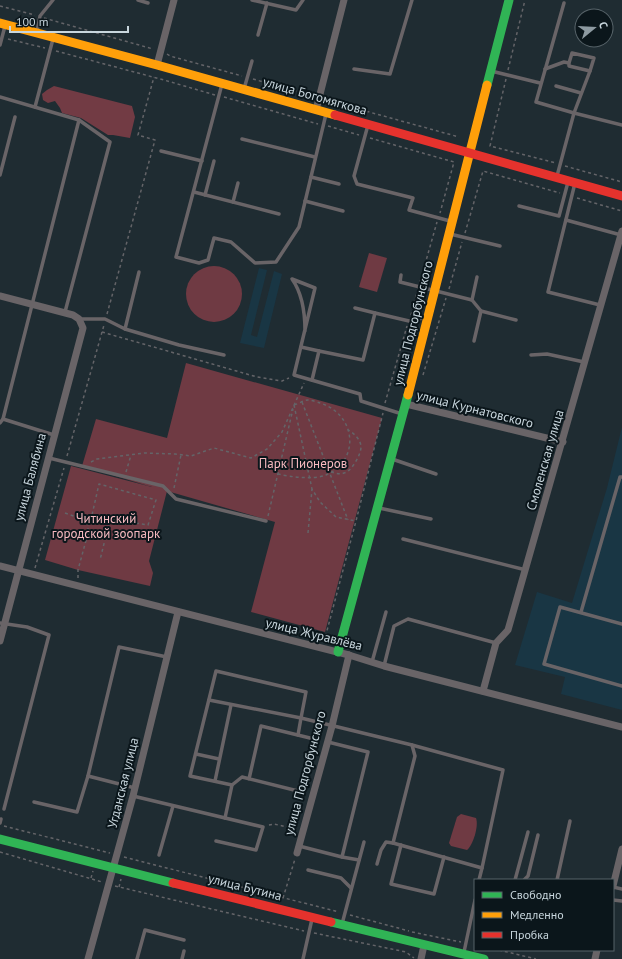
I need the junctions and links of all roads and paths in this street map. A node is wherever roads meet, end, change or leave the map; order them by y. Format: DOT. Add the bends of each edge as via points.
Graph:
graph roads {
  1 [pos="53,0"];
  2 [pos="138,0"];
  3 [pos="174,0"];
  4 [pos="252,0"];
  5 [pos="303,0"];
  6 [pos="344,0"];
  7 [pos="412,0"];
  8 [pos="509,0"];
  9 [pos="143,1"];
  10 [pos="148,3"];
  11 [pos="267,3"];
  12 [pos="564,4"];
  13 [pos="0,6"];
  14 [pos="40,16"];
  15 [pos="3,24"];
  16 [pos="36,33"];
  17 [pos="258,35"];
  18 [pos="2,38"];
  19 [pos="54,38"];
  20 [pos="0,45"];
  21 [pos="153,49"];
  22 [pos="50,50"];
  23 [pos="252,61"];
  24 [pos="569,63"];
  25 [pos="157,65"];
  26 [pos="354,69"];
  27 [pos="545,69"];
  28 [pos="490,71"];
  29 [pos="590,71"];
  30 [pos="154,77"];
  31 [pos="222,83"];
  32 [pos="540,83"];
  33 [pos="556,86"];
  34 [pos="243,90"];
  35 [pos="581,93"];
  36 [pos="219,96"];
  37 [pos="0,97"];
  38 [pos="35,107"];
  39 [pos="316,110"];
  40 [pos="326,112"];
  41 [pos="574,113"];
  42 [pos="15,117"];
  43 [pos="79,120"];
  44 [pos="368,124"];
  45 [pos="323,125"];
  46 [pos="622,125"];
  47 [pos="365,137"];
  48 [pos="242,139"];
  49 [pos="161,151"];
  50 [pos="469,153"];
  51 [pos="315,157"];
  52 [pos="202,161"];
  53 [pos="214,161"];
  54 [pos="454,162"];
  55 [pos="483,171"];
  56 [pos="0,175"];
  57 [pos="311,177"];
  58 [pos="556,177"];
  59 [pos="572,182"];
  60 [pos="238,183"];
  61 [pos="339,184"];
  62 [pos="194,192"];
  63 [pos="564,194"];
  64 [pos="205,195"];
  65 [pos="572,196"];
  66 [pos="622,196"];
  67 [pos="305,201"];
  68 [pos="233,202"];
  69 [pos="519,206"];
  70 [pos="343,210"];
  71 [pos="622,211"];
  72 [pos="279,214"];
  73 [pos="566,220"];
  74 [pos="452,222"];
  75 [pos="622,233"];
  76 [pos="449,234"];
  77 [pos="500,246"];
  78 [pos="619,253"];
  79 [pos="139,272"];
  80 [pos="402,275"];
  81 [pos="477,276"];
  82 [pos="434,291"];
  83 [pos="0,296"];
  84 [pos="472,300"];
  85 [pos="32,304"];
  86 [pos="602,306"];
  87 [pos="355,308"];
  88 [pos="481,311"];
  89 [pos="65,312"];
  90 [pos="375,313"];
  91 [pos="428,316"];
  92 [pos="79,319"];
  93 [pos="105,319"];
  94 [pos="516,320"];
  95 [pos="125,329"];
  96 [pos="305,331"];
  97 [pos="102,332"];
  98 [pos="474,341"];
  99 [pos="301,347"];
  100 [pos="319,351"];
  101 [pos="224,355"];
  102 [pos="531,355"];
  103 [pos="585,362"];
  104 [pos="294,375"];
  105 [pos="306,378"];
  106 [pos="312,380"];
  107 [pos="302,402"];
  108 [pos="406,404"];
  109 [pos="294,405"];
  110 [pos="403,415"];
  111 [pos="2,419"];
  112 [pos="0,423"];
  113 [pos="348,430"];
  114 [pos="54,435"];
  115 [pos="563,442"];
  116 [pos="130,454"];
  117 [pos="181,455"];
  118 [pos="48,458"];
  119 [pos="391,459"];
  120 [pos="65,462"];
  121 [pos="82,466"];
  122 [pos="330,472"];
  123 [pos="278,474"];
  124 [pos="436,474"];
  125 [pos="125,476"];
  126 [pos="309,477"];
  127 [pos="622,477"];
  128 [pos="312,489"];
  129 [pos="173,496"];
  130 [pos="377,508"];
  131 [pos="65,513"];
  132 [pos="92,514"];
  133 [pos="110,519"];
  134 [pos="431,519"];
  135 [pos="88,521"];
  136 [pos="266,521"];
  137 [pos="348,521"];
  138 [pos="356,521"];
  139 [pos="88,533"];
  140 [pos="308,533"];
  141 [pos="104,537"];
  142 [pos="403,539"];
  143 [pos="100,560"];
  144 [pos="0,566"];
  145 [pos="18,570"];
  146 [pos="526,570"];
  147 [pos="34,574"];
  148 [pos="77,586"];
  149 [pos="178,612"];
  150 [pos="386,612"];
  151 [pos="581,612"];
  152 [pos="2,623"];
  153 [pos="622,624"];
  154 [pos="0,641"];
  155 [pos="496,643"];
  156 [pos="338,652"];
  157 [pos="349,655"];
  158 [pos="167,657"];
  159 [pos="372,662"];
  160 [pos="384,666"];
  161 [pos="622,686"];
  162 [pos="483,691"];
  163 [pos="209,700"];
  164 [pos="231,705"];
  165 [pos="301,718"];
  166 [pos="332,726"];
  167 [pos="622,727"];
  168 [pos="298,735"];
  169 [pos="328,742"];
  170 [pos="412,745"];
  171 [pos="196,754"];
  172 [pos="219,759"];
  173 [pos="88,776"];
  174 [pos="249,778"];
  175 [pos="214,781"];
  176 [pos="232,785"];
  177 [pos="135,788"];
  178 [pos="133,796"];
  179 [pos="34,802"];
  180 [pos="173,806"];
  181 [pos="4,809"];
  182 [pos="225,818"];
  183 [pos="570,821"];
  184 [pos="0,822"];
  185 [pos="263,827"];
  186 [pos="303,831"];
  187 [pos="528,832"];
  188 [pos="538,835"];
  189 [pos="0,839"];
  190 [pos="216,841"];
  191 [pos="364,842"];
  192 [pos="393,843"];
  193 [pos="401,845"];
  194 [pos="622,849"];
  195 [pos="298,850"];
  196 [pos="0,852"];
  197 [pos="117,855"];
  198 [pos="159,856"];
  199 [pos="342,857"];
  200 [pos="444,857"];
  201 [pos="359,860"];
  202 [pos="377,864"];
  203 [pos="113,868"];
  204 [pos="482,868"];
  205 [pos="308,870"];
  206 [pos="480,879"];
  207 [pos="515,879"];
  208 [pos="525,879"];
  209 [pos="557,879"];
  210 [pos="614,883"];
  211 [pos="109,884"];
  212 [pos="352,888"];
  213 [pos="473,915"];
  214 [pos="312,918"];
  215 [pos="342,925"];
  216 [pos="309,932"];
  217 [pos="412,932"];
  218 [pos="184,940"];
  219 [pos="466,943"];
  220 [pos="424,945"];
  221 [pos="184,951"];
  222 [pos="503,951"];
  223 [pos="463,954"];
  224 [pos="88,959"];
  225 [pos="137,959"];
  226 [pos="182,959"];
  227 [pos="303,959"];
  228 [pos="416,959"];
  229 [pos="421,959"];
  230 [pos="484,959"];
  231 [pos="536,959"];
  1 -- 14 [label="lane"];
  2 -- 9 [label="lane"];
  3 -- 25 [label="street"];
  4 -- 11 [label="lane"];
  5 -- 11 [label="lane" via="296,10"];
  6 -- 39 [label="street"];
  7 -- 26 [label="lane" via="390,74"];
  8 -- 28 [label="main road, улица Подгорбунского"];
  9 -- 10 [label="lane"];
  11 -- 17 [label="lane"];
  12 -- 27 [label="lane"];
  13 -- 14 [label="path"];
  14 -- 16 [label="lane"];
  14 -- 21 [label="path"];
  15 -- 16 [label="main road, улица Богомягкова"];
  15 -- 18 [label="lane"];
  16 -- 19 [label="main road, улица Богомягкова"];
  18 -- 20 [label="lane"];
  18 -- 22 [label="path"];
  19 -- 22 [label="lane"];
  19 -- 25 [label="main road, улица Богомягкова"];
  22 -- 30 [label="path"];
  22 -- 38 [label="lane"];
  23 -- 34 [label="lane"];
  24 -- 27 [label="lane" via="564,62"];
  24 -- 29 [label="lane" via="569,66"];
  24 -- 29 [label="lane" via="572,52 594,58"];
  25 -- 31 [label="main road, улица Богомягкова"];
  27 -- 32 [label="lane"];
  28 -- 32 [label="lane"];
  28 -- 50 [label="main road, улица Подгорбунского"];
  29 -- 35 [label="lane"];
  30 -- 36 [label="path"];
  30 -- 93 [label="path" via="138,134 155,140"];
  31 -- 34 [label="main road, улица Богомягкова"];
  31 -- 36 [label="lane"];
  32 -- 41 [label="lane" via="536,102"];
  33 -- 35 [label="lane"];
  34 -- 39 [label="main road, улица Богомягкова"];
  35 -- 41 [label="lane"];
  36 -- 45 [label="path"];
  36 -- 52 [label="lane"];
  37 -- 38 [label="lane"];
  38 -- 43 [label="lane"];
  39 -- 40 [label="main road, улица Богомягкова"];
  40 -- 44 [label="main road, улица Богомягкова"];
  40 -- 45 [label="lane"];
  41 -- 46 [label="lane"];
  41 -- 58 [label="lane"];
  42 -- 56 [label="lane"];
  43 -- 85 [label="lane"];
  43 -- 89 [label="lane" via="110,142"];
  44 -- 47 [label="lane"];
  44 -- 50 [label="main road, улица Богомягкова"];
  45 -- 47 [label="path"];
  45 -- 51 [label="lane"];
  47 -- 54 [label="path"];
  47 -- 74 [label="lane" via="354,176 357,184 413,198 409,210"];
  48 -- 51 [label="lane"];
  49 -- 52 [label="lane"];
  50 -- 58 [label="main road, улица Богомягкова"];
  50 -- 74 [label="main road, улица Подгорбунского"];
  51 -- 57 [label="lane"];
  52 -- 62 [label="lane"];
  53 -- 64 [label="lane"];
  55 -- 63 [label="path"];
  57 -- 61 [label="lane"];
  57 -- 67 [label="lane"];
  58 -- 59 [label="main road, улица Богомягкова"];
  59 -- 63 [label="lane"];
  59 -- 65 [label="lane"];
  59 -- 66 [label="main road, улица Богомягкова"];
  60 -- 68 [label="lane"];
  62 -- 64 [label="lane"];
  62 -- 67 [label="lane" via="176,257 198,263 208,260 214,238 231,242 255,263 276,262 299,227"];
  63 -- 69 [label="lane" via="559,216"];
  64 -- 68 [label="lane"];
  65 -- 71 [label="path"];
  65 -- 73 [label="lane"];
  67 -- 70 [label="lane"];
  68 -- 72 [label="lane"];
  73 -- 75 [label="lane"];
  73 -- 86 [label="lane" via="548,292"];
  74 -- 76 [label="main road, улица Подгорбунского"];
  75 -- 78 [label="street, Смоленская улица"];
  76 -- 77 [label="lane"];
  76 -- 82 [label="main road, улица Подгорбунского"];
  78 -- 86 [label="street, Смоленская улица"];
  79 -- 95 [label="lane"];
  80 -- 82 [label="lane" via="400,282"];
  81 -- 84 [label="lane"];
  82 -- 84 [label="lane"];
  82 -- 91 [label="main road, улица Подгорбунского"];
  83 -- 85 [label="street"];
  84 -- 88 [label="lane"];
  85 -- 89 [label="street"];
  85 -- 111 [label="lane"];
  86 -- 103 [label="street, Смоленская улица"];
  87 -- 90 [label="lane"];
  88 -- 94 [label="lane"];
  88 -- 98 [label="lane"];
  89 -- 92 [label="street"];
  90 -- 91 [label="lane" via="409,321"];
  90 -- 100 [label="lane" via="363,360"];
  91 -- 108 [label="main road, улица Подгорбунского"];
  92 -- 93 [label="lane"];
  92 -- 114 [label="street, улица Балябина" via="83,328"];
  93 -- 95 [label="lane"];
  93 -- 97 [label="path"];
  95 -- 101 [label="lane"];
  96 -- 96 [label="lane" via="316,288 292,279 304,313"];
  96 -- 99 [label="lane"];
  97 -- 104 [label="path" via="257,377 282,381"];
  97 -- 120 [label="path"];
  99 -- 100 [label="lane"];
  99 -- 104 [label="lane"];
  100 -- 106 [label="lane"];
  102 -- 103 [label="lane" via="547,354"];
  103 -- 115 [label="street, Смоленская улица"];
  104 -- 105 [label="lane"];
  105 -- 106 [label="lane"];
  105 -- 109 [label="path"];
  106 -- 110 [label="lane" via="360,394 361,401"];
  107 -- 109 [label="path"];
  107 -- 113 [label="path" via="309,400 331,408 346,423"];
  107 -- 122 [label="path"];
  108 -- 110 [label="main road, улица Подгорбунского"];
  108 -- 115 [label="street, улица Курнатовского"];
  109 -- 117 [label="path" via="282,432 267,449 251,458 214,448 191,456"];
  109 -- 123 [label="path"];
  109 -- 126 [label="path"];
  110 -- 119 [label="main road, улица Подгорбунского"];
  111 -- 112 [label="lane"];
  111 -- 114 [label="lane"];
  113 -- 122 [label="path" via="351,437 347,455 337,469"];
  113 -- 122 [label="path" via="356,434 361,447 357,460 346,473"];
  114 -- 118 [label="street, улица Балябина"];
  115 -- 146 [label="street, Смоленская улица"];
  116 -- 117 [label="path"];
  116 -- 121 [label="path" via="98,459"];
  116 -- 125 [label="path"];
  117 -- 129 [label="path"];
  118 -- 120 [label="lane"];
  118 -- 145 [label="street, улица Балябина"];
  119 -- 124 [label="lane"];
  119 -- 130 [label="main road, улица Подгорбунского"];
  120 -- 121 [label="lane"];
  120 -- 147 [label="path"];
  121 -- 125 [label="lane"];
  122 -- 126 [label="path" via="314,478"];
  122 -- 137 [label="path"];
  123 -- 126 [label="path"];
  123 -- 136 [label="path"];
  125 -- 129 [label="lane" via="163,486"];
  126 -- 128 [label="path"];
  127 -- 151 [label="lane"];
  128 -- 137 [label="path" via="320,502 336,517"];
  128 -- 140 [label="path"];
  129 -- 136 [label="lane" via="176,499"];
  130 -- 134 [label="lane"];
  130 -- 156 [label="main road, улица Подгорбунского"];
  131 -- 135 [label="path"];
  132 -- 133 [label="path"];
  132 -- 133 [label="path" via="99,484 156,500 148,525"];
  132 -- 135 [label="path"];
  133 -- 141 [label="path"];
  135 -- 139 [label="path"];
  137 -- 138 [label="path"];
  139 -- 141 [label="path"];
  139 -- 148 [label="path" via="78,570"];
  141 -- 143 [label="path"];
  142 -- 146 [label="lane"];
  144 -- 145 [label="street, улица Журавлёва"];
  145 -- 147 [label="street, улица Журавлёва"];
  145 -- 152 [label="street, улица Балябина"];
  146 -- 155 [label="street, Смоленская улица" via="508,630"];
  147 -- 148 [label="street, улица Журавлёва"];
  148 -- 149 [label="street, улица Журавлёва"];
  149 -- 156 [label="street, улица Журавлёва"];
  149 -- 158 [label="street, Угданская улица"];
  150 -- 159 [label="lane"];
  151 -- 153 [label="lane"];
  151 -- 161 [label="lane" via="560,607 544,664"];
  152 -- 154 [label="street, улица Балябина"];
  152 -- 181 [label="lane" via="49,634"];
  155 -- 160 [label="lane" via="408,619 394,626"];
  155 -- 162 [label="street, Смоленская улица"];
  156 -- 157 [label="street, улица Журавлёва"];
  157 -- 159 [label="street, улица Журавлёва"];
  157 -- 166 [label="street, улица Подгорбунского"];
  158 -- 173 [label="lane" via="119,647"];
  158 -- 177 [label="street, Угданская улица"];
  159 -- 160 [label="street, улица Журавлёва"];
  160 -- 162 [label="street, улица Журавлёва"];
  162 -- 167 [label="street, улица Журавлёва"];
  163 -- 164 [label="lane"];
  163 -- 165 [label="lane" via="216,672 306,692"];
  163 -- 171 [label="lane"];
  164 -- 165 [label="lane"];
  164 -- 172 [label="lane"];
  165 -- 166 [label="lane"];
  165 -- 168 [label="lane"];
  166 -- 169 [label="street, улица Подгорбунского"];
  166 -- 170 [label="lane"];
  168 -- 174 [label="lane" via="262,726"];
  168 -- 174 [label="lane" via="314,739 302,792"];
  169 -- 186 [label="street, улица Подгорбунского"];
  169 -- 199 [label="lane" via="368,752"];
  170 -- 192 [label="lane" via="415,756"];
  170 -- 204 [label="lane" via="503,770"];
  171 -- 172 [label="lane"];
  171 -- 175 [label="lane" via="190,776"];
  172 -- 175 [label="lane"];
  173 -- 177 [label="lane"];
  173 -- 179 [label="lane" via="77,812"];
  174 -- 176 [label="lane" via="242,777"];
  175 -- 176 [label="lane"];
  176 -- 182 [label="lane"];
  177 -- 178 [label="street, Угданская улица"];
  178 -- 180 [label="lane"];
  178 -- 197 [label="street, Угданская улица"];
  180 -- 182 [label="lane"];
  180 -- 198 [label="lane"];
  182 -- 185 [label="lane"];
  183 -- 209 [label="lane"];
  184 -- 197 [label="path"];
  185 -- 186 [label="path" via="274,824"];
  185 -- 190 [label="lane" via="256,850"];
  186 -- 195 [label="street, улица Подгорбунского"];
  187 -- 207 [label="lane"];
  188 -- 208 [label="lane" via="528,876"];
  189 -- 203 [label="main road, улица Бутина"];
  191 -- 201 [label="lane"];
  192 -- 193 [label="lane"];
  192 -- 202 [label="lane" via="386,842"];
  193 -- 200 [label="lane"];
  193 -- 200 [label="lane" via="392,884 434,894"];
  194 -- 210 [label="street"];
  195 -- 197 [label="path, улица Подгорбунского" via="284,898"];
  195 -- 199 [label="lane"];
  196 -- 211 [label="path"];
  197 -- 203 [label="street, Угданская улица"];
  199 -- 201 [label="lane"];
  200 -- 204 [label="lane"];
  201 -- 212 [label="lane"];
  203 -- 211 [label="street, Угданская улица"];
  203 -- 214 [label="main road, улица Бутина"];
  204 -- 206 [label="lane"];
  205 -- 212 [label="lane" via="341,878"];
  211 -- 216 [label="path"];
  211 -- 224 [label="street, Угданская улица"];
  212 -- 215 [label="lane"];
  213 -- 219 [label="lane"];
  214 -- 215 [label="main road, улица Бутина"];
  214 -- 216 [label="lane"];
  215 -- 220 [label="main road, улица Бутина"];
  216 -- 227 [label="lane"];
  216 -- 228 [label="path" via="406,952"];
  217 -- 219 [label="path"];
  218 -- 225 [label="lane" via="145,930"];
  219 -- 223 [label="lane"];
  220 -- 223 [label="main road, улица Бутина"];
  220 -- 229 [label="street"];
  221 -- 226 [label="lane"];
  222 -- 231 [label="path"];
  223 -- 230 [label="main road, улица Бутина"];
}
